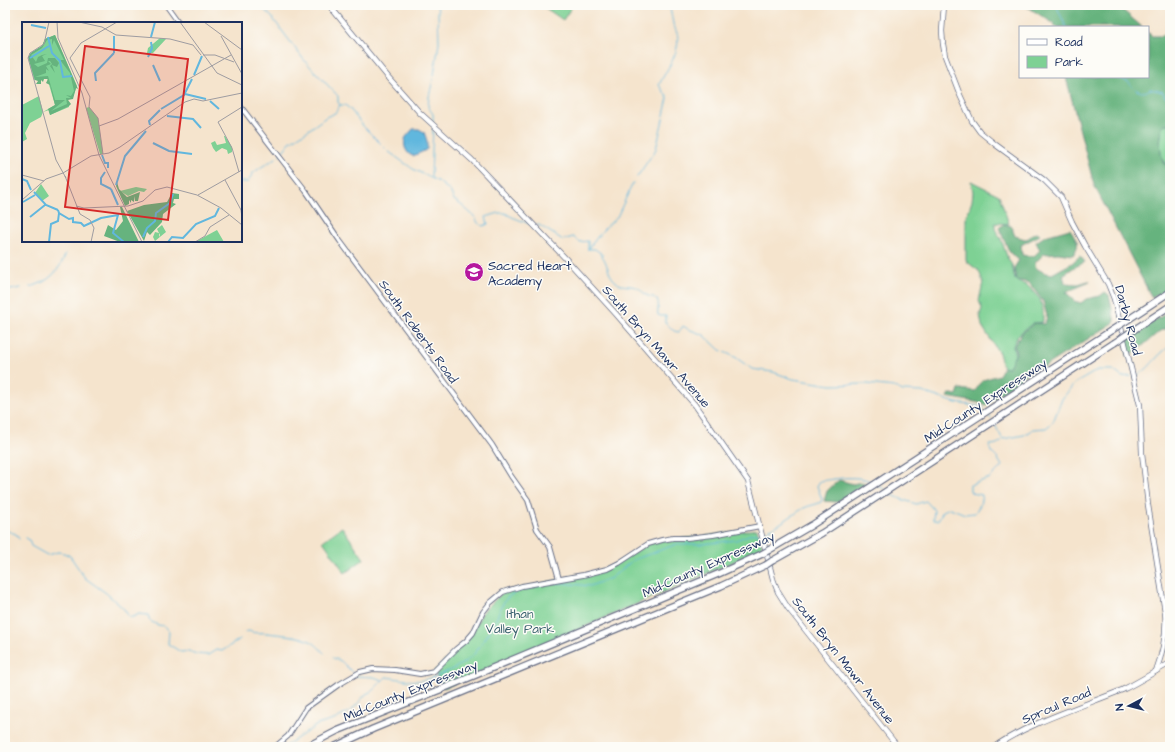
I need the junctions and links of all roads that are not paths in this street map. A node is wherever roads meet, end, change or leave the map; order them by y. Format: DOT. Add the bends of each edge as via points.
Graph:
graph roads {
  1 [pos="166,5"];
  2 [pos="329,5"];
  3 [pos="944,5"];
  4 [pos="179,22"];
  5 [pos="242,108"];
  6 [pos="1170,292"];
  7 [pos="1170,306"];
  8 [pos="761,530"];
  9 [pos="559,579"];
  10 [pos="1162,654"];
  11 [pos="1170,662"];
  12 [pos="1156,671"];
  13 [pos="275,747"];
  14 [pos="306,747"];
  15 [pos="334,747"];
  16 [pos="898,747"];
  17 [pos="994,747"];
  1 -- 4 [label="street"];
  2 -- 8 [label="main road, South Bryn Mawr Avenue" via="420,113 472,160 616,314 695,405 748,481"];
  3 -- 10 [label="main road, Darby Road" via="942,31 945,56 972,121 980,132 1044,180 1060,197 1114,299 1140,405 1148,505 1165,612"];
  5 -- 9 [label="street, South Roberts Road" via="306,191 340,241 492,445 528,500 538,529 550,547"];
  6 -- 14 [label="highway, Mid-County Expressway, bridge" via="770,550 718,574 337,731"];
  7 -- 15 [label="highway, Mid-County Expressway, bridge" via="882,494 766,565"];
  8 -- 9 [label="street" via="662,540 648,544 607,569"];
  8 -- 16 [label="main road, South Bryn Mawr Avenue" via="773,579 788,608"];
  9 -- 13 [label="street" via="503,592 483,612 473,633 434,671 420,674 366,669 357,673 306,708 288,736"];
  10 -- 11 [label="main road"];
  10 -- 12 [label="main road, Darby Road"];
  11 -- 12 [label="main road, Sproul Road"];
  12 -- 17 [label="main road, Sproul Road" via="1124,689 1017,733"];
}
